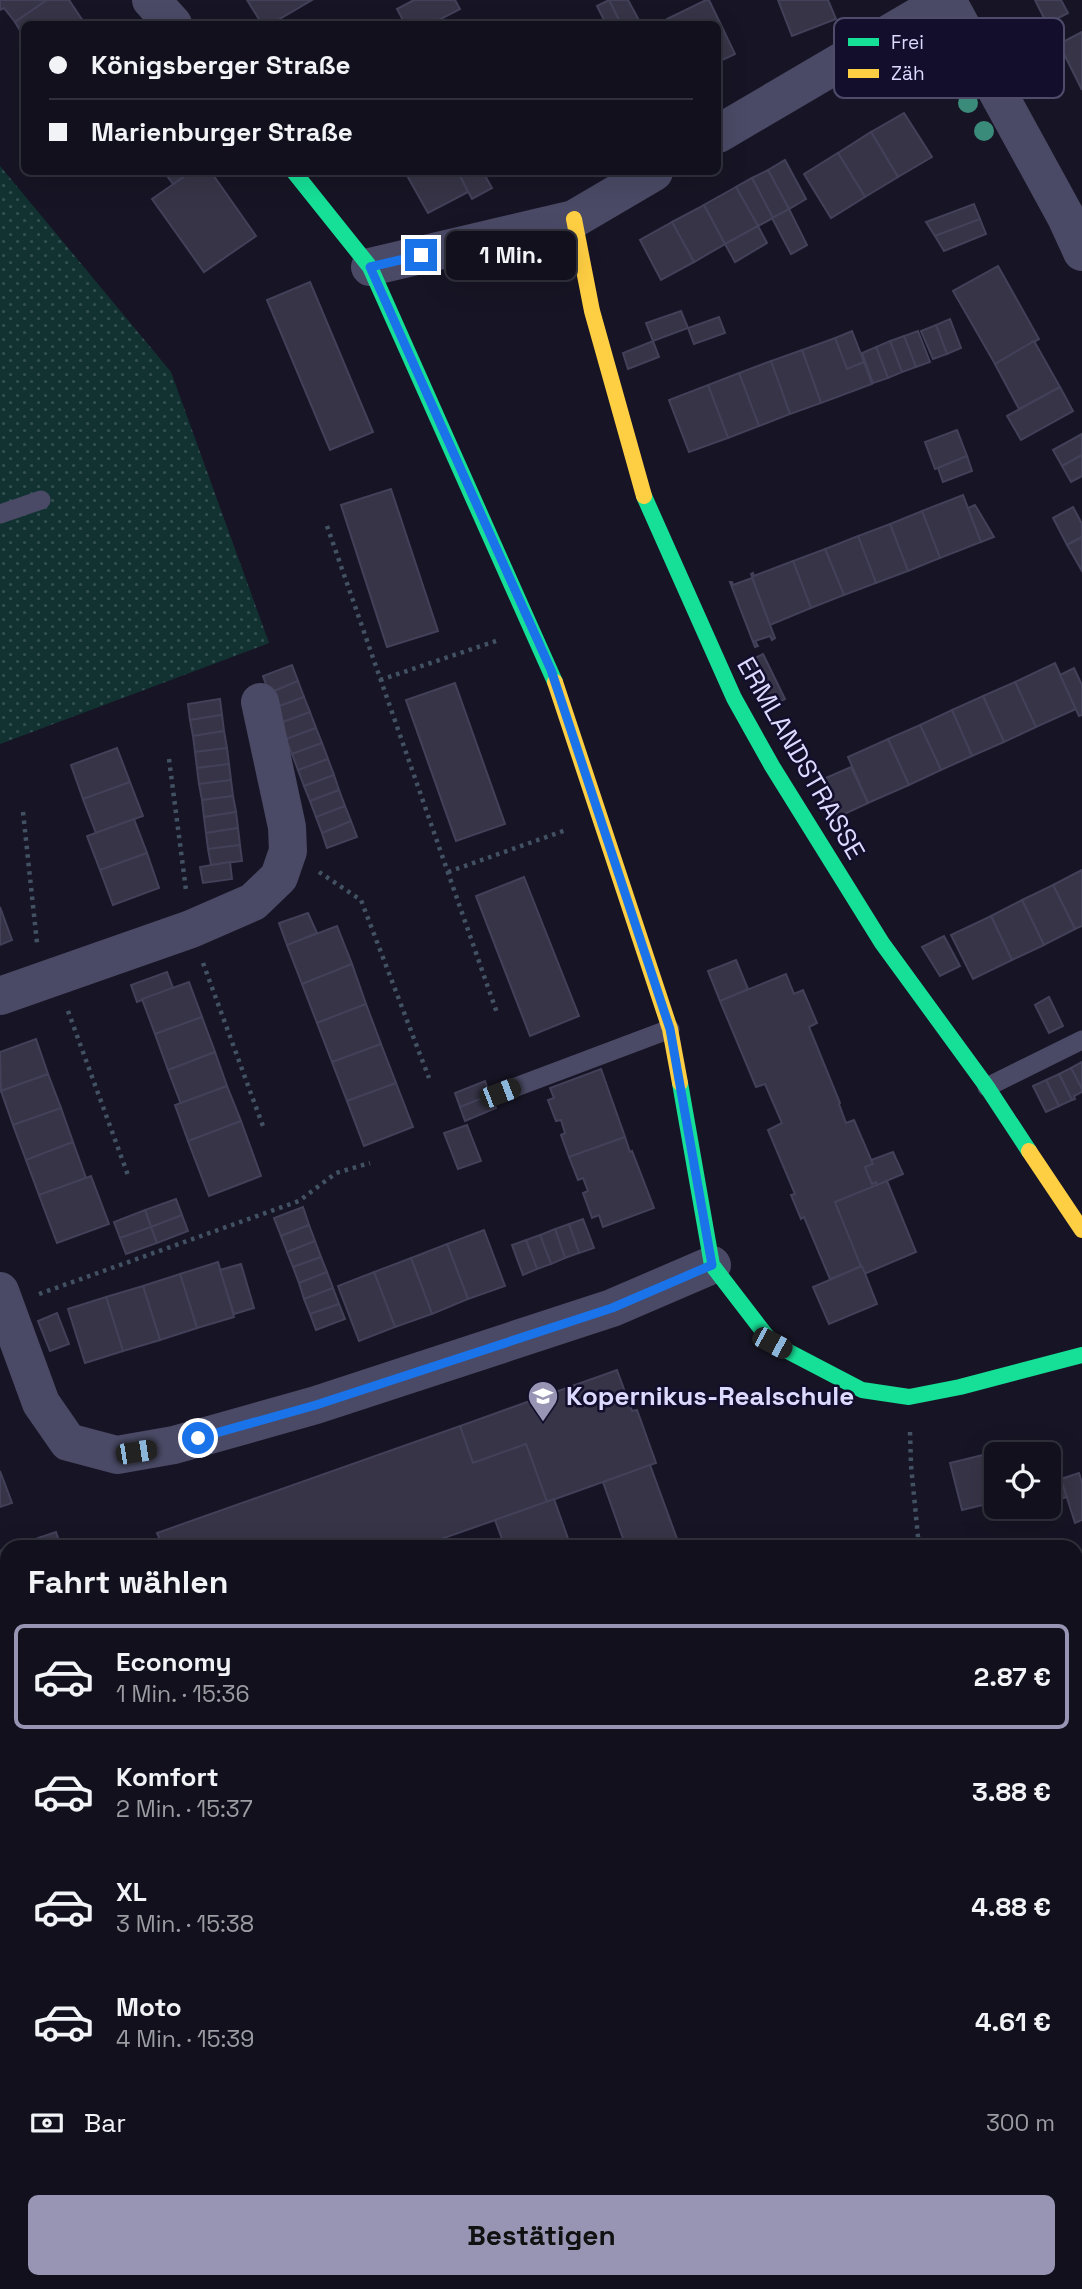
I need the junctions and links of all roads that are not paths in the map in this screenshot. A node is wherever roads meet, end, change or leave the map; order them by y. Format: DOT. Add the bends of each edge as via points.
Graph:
graph roads {
  1 [pos="151,0"];
  2 [pos="946,0"];
  3 [pos="915,18"];
  4 [pos="956,18"];
  5 [pos="170,21"];
  6 [pos="834,66"];
  7 [pos="1000,98"];
  8 [pos="721,132"];
  9 [pos="296,175"];
  10 [pos="649,175"];
  11 [pos="574,219"];
  12 [pos="1082,251"];
  13 [pos="370,267"];
  14 [pos="41,500"];
  15 [pos="0,514"];
  16 [pos="260,702"];
  17 [pos="0,996"];
  18 [pos="670,1029"];
  19 [pos="1082,1040"];
  20 [pos="987,1087"];
  21 [pos="500,1093"];
  22 [pos="1082,1230"];
  23 [pos="712,1265"];
  24 [pos="3,1299"];
  25 [pos="1082,1355"];
  1 -- 5 [label="street"];
  2 -- 3 [label="street"];
  2 -- 4 [label="street"];
  6 -- 8 [label="street"];
  7 -- 12 [label="street"];
  9 -- 13 [label="street"];
  10 -- 11 [label="street"];
  11 -- 13 [label="street"];
  11 -- 20 [label="street, ERMLANDSTRASSE" via="592,311 646,501 734,698 882,943"];
  13 -- 18 [label="street" via="551,670"];
  14 -- 15 [label="lane"];
  16 -- 17 [label="street" via="287,827 288,851 279,877 253,902 191,929"];
  18 -- 21 [label="lane"];
  18 -- 23 [label="street"];
  19 -- 20 [label="lane"];
  20 -- 22 [label="street, ERMLANDSTRASSE"];
  23 -- 24 [label="street" via="612,1308 316,1405 174,1445 117,1455 68,1442 41,1403"];
  23 -- 25 [label="street" via="772,1343 862,1390 909,1396"];
}
